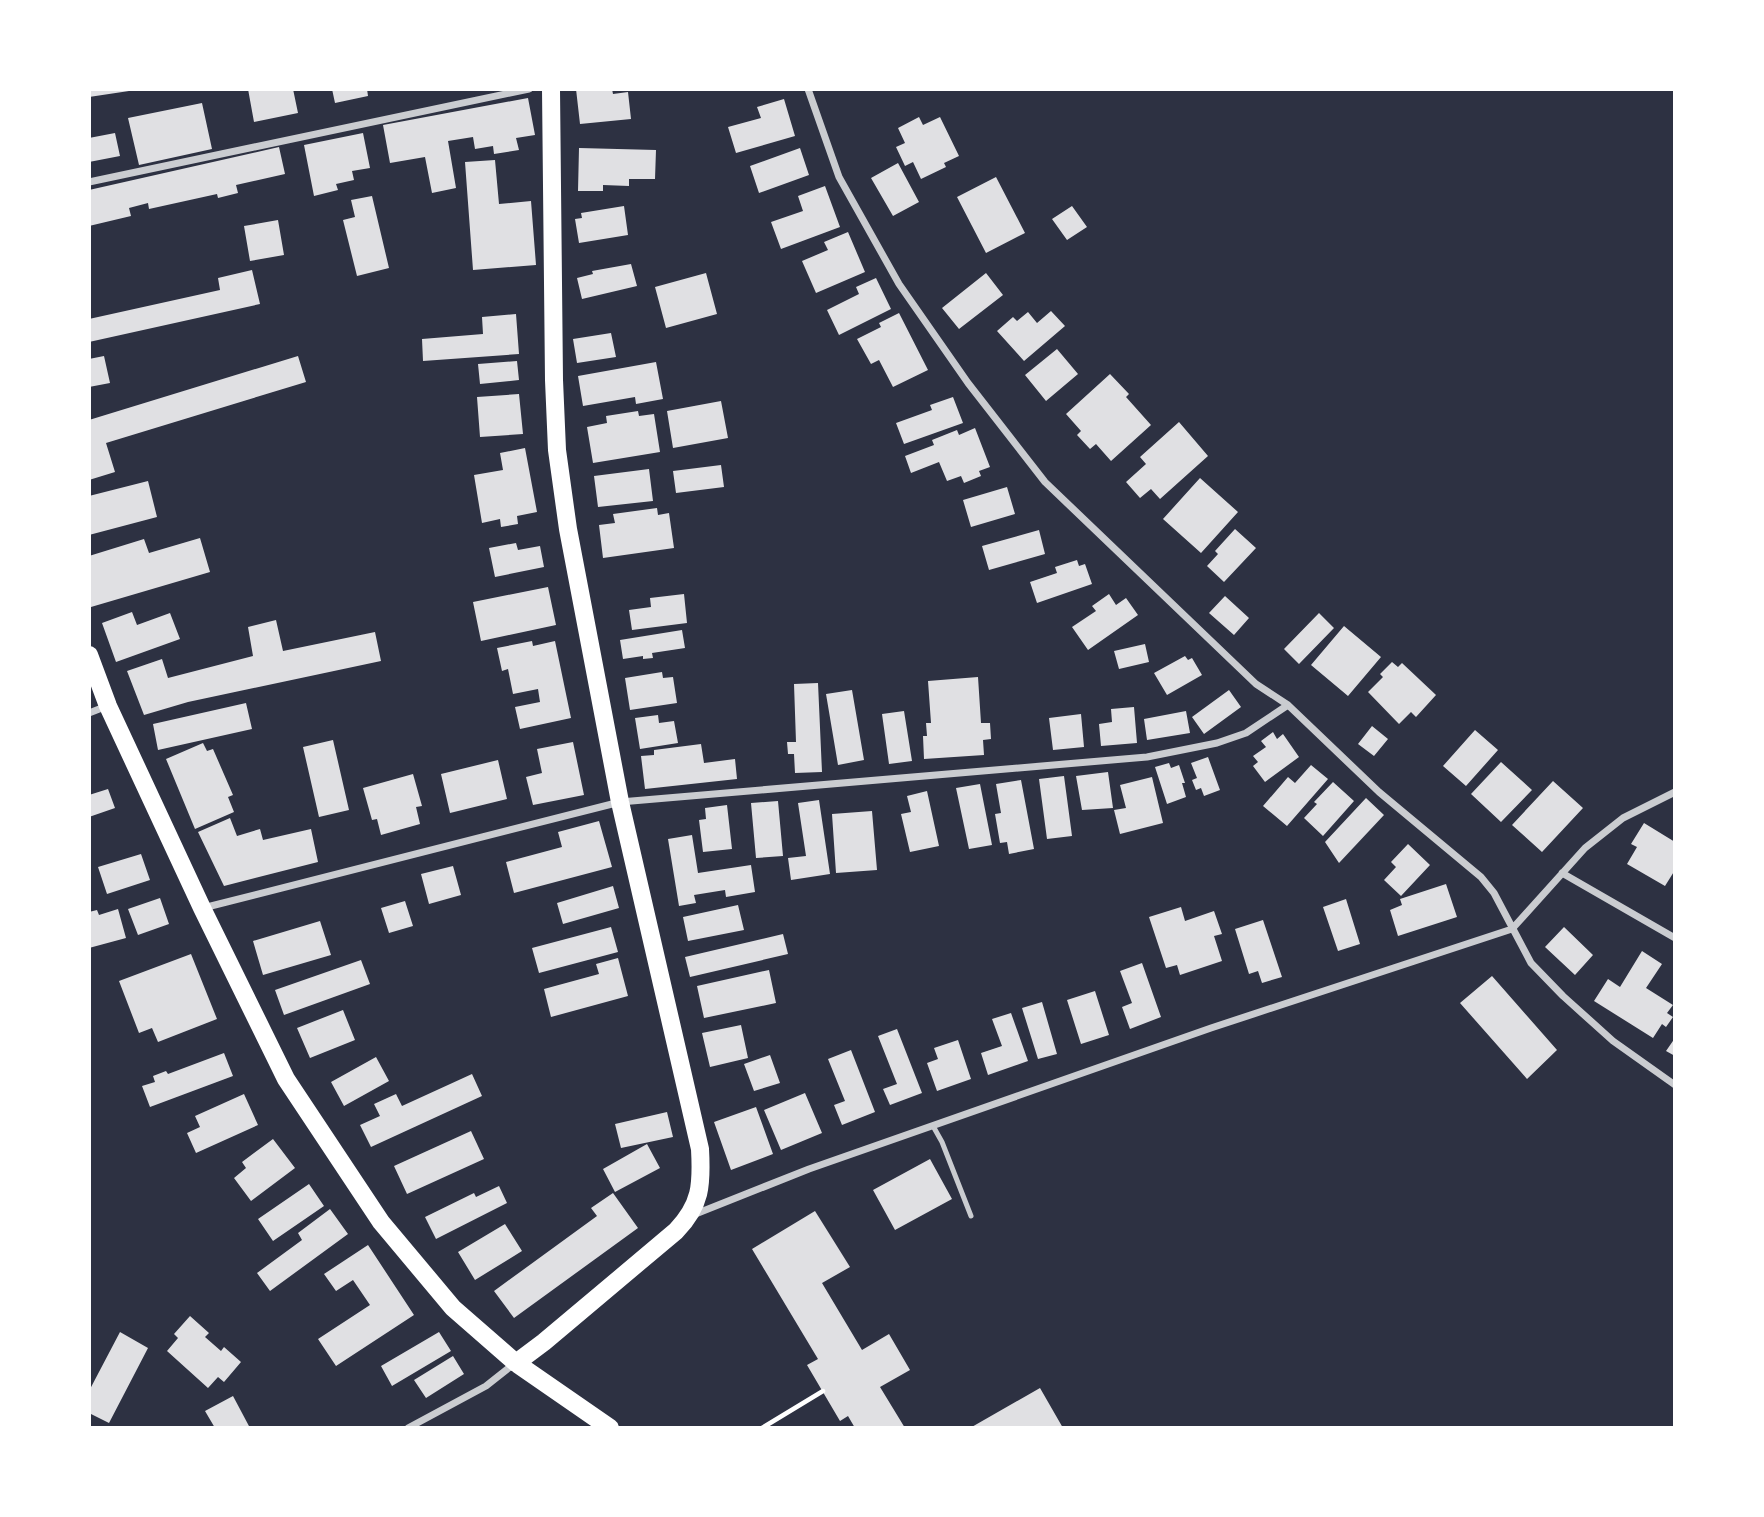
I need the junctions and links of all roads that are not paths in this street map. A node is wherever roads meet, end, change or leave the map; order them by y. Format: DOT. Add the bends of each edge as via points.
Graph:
graph roads {
  1 [pos="529,89"];
  2 [pos="551,89"];
  3 [pos="808,89"];
  4 [pos="89,182"];
  5 [pos="89,655"];
  6 [pos="1288,705"];
  7 [pos="108,706"];
  8 [pos="89,713"];
  9 [pos="1675,792"];
  10 [pos="620,802"];
  11 [pos="1562,873"];
  12 [pos="202,908"];
  13 [pos="1512,929"];
  14 [pos="1675,938"];
  15 [pos="1675,1085"];
  16 [pos="933,1126"];
  17 [pos="690,1216"];
  18 [pos="971,1216"];
  19 [pos="516,1363"];
  20 [pos="408,1428"];
  21 [pos="610,1428"];
  1 -- 4 [label="street"];
  2 -- 10 [label="main road" via="557,450"];
  3 -- 6 [label="street" via="839,177 899,284 1045,482 1256,684"];
  5 -- 7 [label="main road"];
  6 -- 10 [label="street" via="1246,733 1147,757"];
  6 -- 13 [label="street" via="1379,792 1481,877"];
  7 -- 8 [label="street"];
  7 -- 12 [label="main road"];
  9 -- 11 [label="street" via="1623,818"];
  10 -- 12 [label="street"];
  10 -- 17 [label="main road" via="700,1149 700,1187"];
  11 -- 13 [label="street"];
  11 -- 14 [label="street"];
  12 -- 19 [label="main road" via="286,1079 382,1223 453,1308"];
  13 -- 15 [label="street" via="1531,963 1563,996 1613,1041"];
  13 -- 16 [label="street"];
  16 -- 17 [label="street"];
  16 -- 18 [label="lane"];
  17 -- 19 [label="main road"];
  19 -- 20 [label="street" via="486,1386"];
  19 -- 21 [label="main road"];
}
